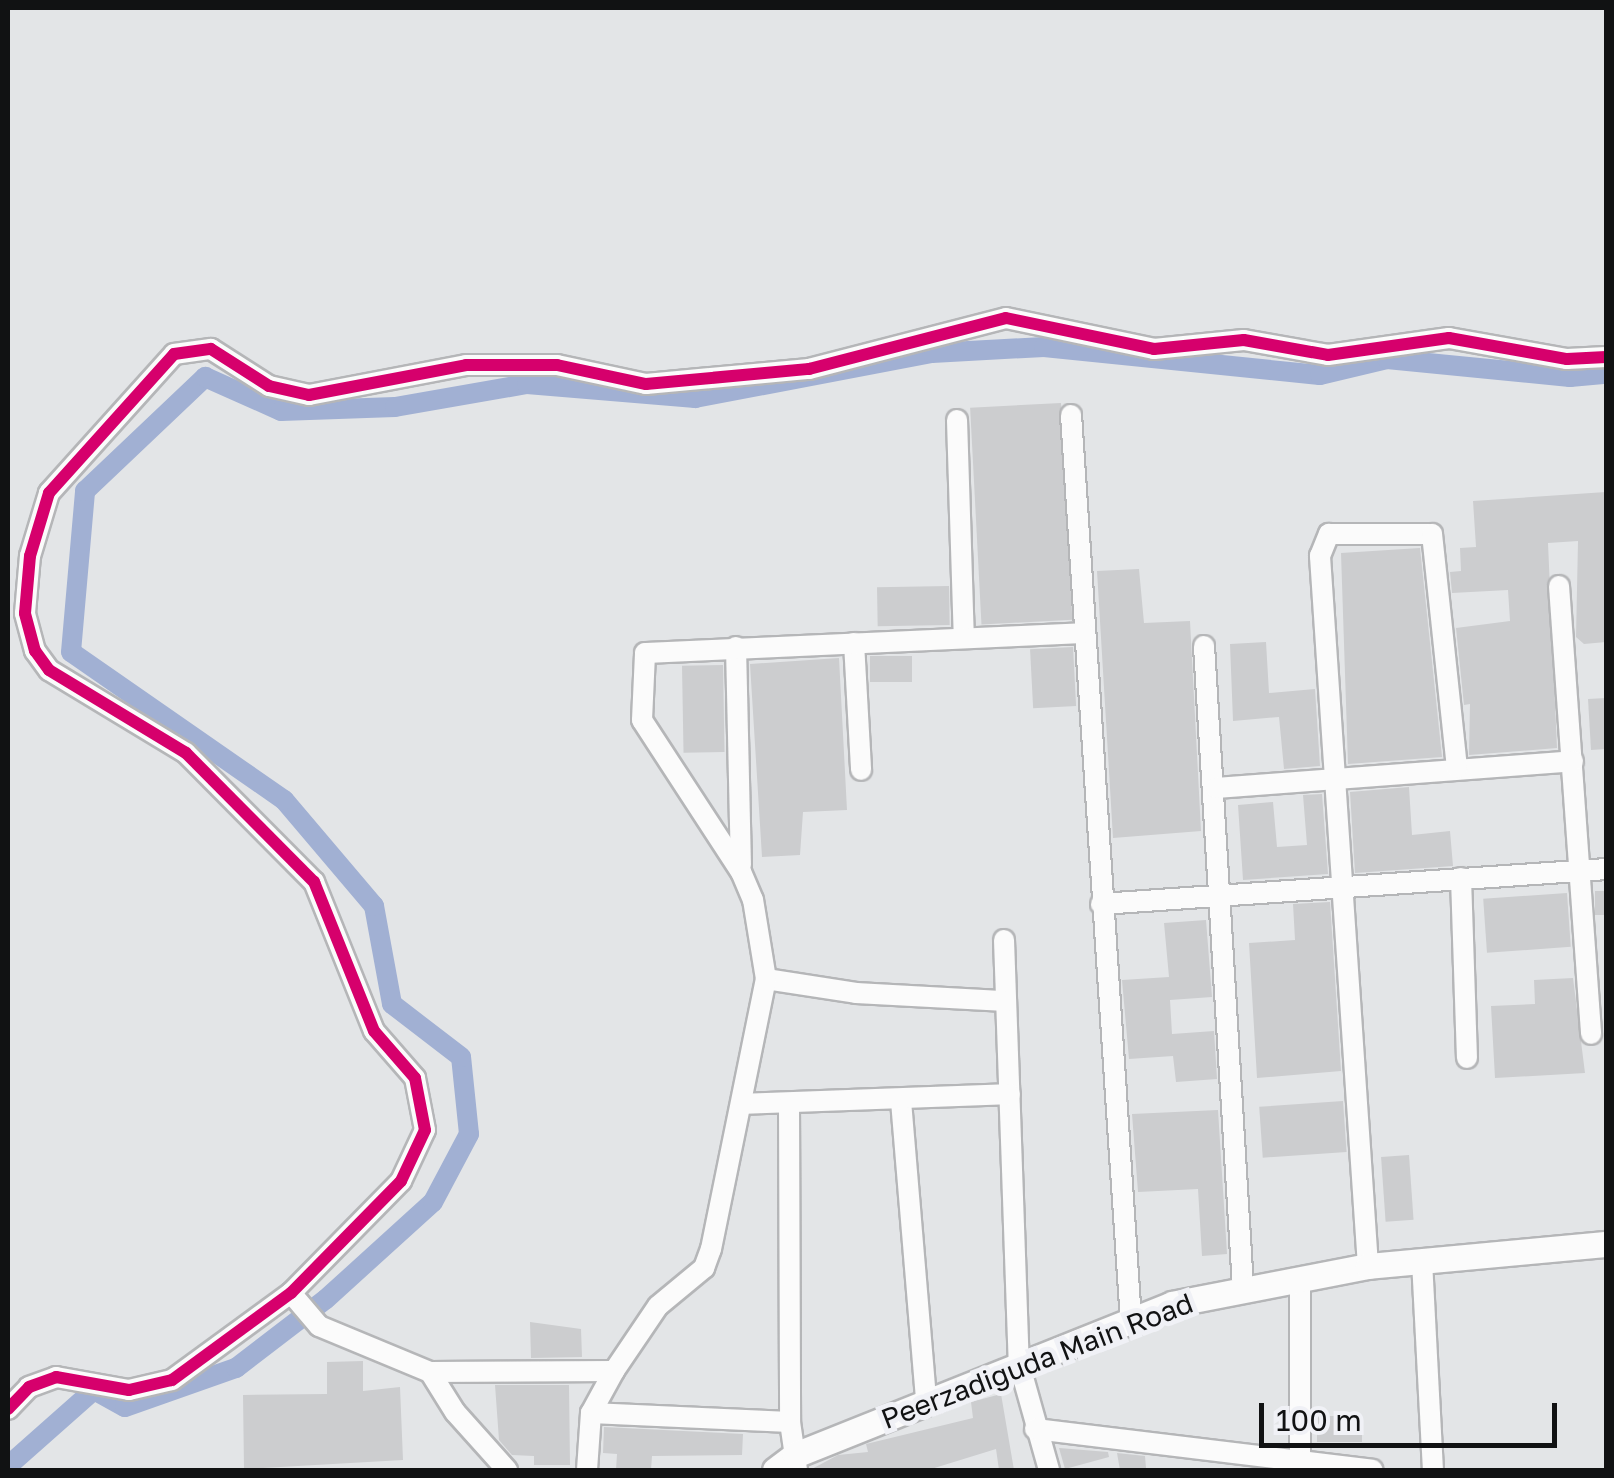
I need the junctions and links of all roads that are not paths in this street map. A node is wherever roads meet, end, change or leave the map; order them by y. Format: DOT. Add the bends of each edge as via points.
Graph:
graph roads {
  1 [pos="1606,356"];
  2 [pos="1072,415"];
  3 [pos="957,420"];
  4 [pos="1560,586"];
  5 [pos="1084,633"];
  6 [pos="964,638"];
  7 [pos="854,642"];
  8 [pos="1204,646"];
  9 [pos="736,647"];
  10 [pos="1572,761"];
  11 [pos="1457,768"];
  12 [pos="861,770"];
  13 [pos="1338,775"];
  14 [pos="1216,788"];
  15 [pos="1606,869"];
  16 [pos="1580,871"];
  17 [pos="741,872"];
  18 [pos="1461,878"];
  19 [pos="1344,888"];
  20 [pos="1222,896"];
  21 [pos="1101,904"];
  22 [pos="1004,940"];
  23 [pos="766,979"];
  24 [pos="1006,1001"];
  25 [pos="1591,1034"];
  26 [pos="1467,1058"];
  27 [pos="1010,1094"];
  28 [pos="901,1101"];
  29 [pos="742,1104"];
  30 [pos="789,1104"];
  31 [pos="1606,1244"];
  32 [pos="1422,1261"];
  33 [pos="1368,1266"];
  34 [pos="1300,1278"];
  35 [pos="1243,1288"];
  36 [pos="296,1300"];
  37 [pos="1130,1321"];
  38 [pos="1019,1363"];
  39 [pos="614,1370"];
  40 [pos="430,1372"];
  41 [pos="926,1401"];
  42 [pos="8,1409"];
  43 [pos="590,1413"];
  44 [pos="790,1422"];
  45 [pos="1035,1429"];
  46 [pos="1300,1459"];
  47 [pos="789,1465"];
  48 [pos="507,1470"];
  49 [pos="586,1470"];
  50 [pos="1049,1470"];
  51 [pos="1374,1470"];
  52 [pos="1433,1470"];
  1 -- 36 [label="street" via="1568,359 1449,338 1328,356 1244,340 1154,348 1006,318 810,369 646,384 557,365 466,364 309,395 269,386 211,349 174,354 49,494 30,556 25,613 34,651 48,670 186,753 314,882 374,1031 415,1078 426,1130 401,1181"];
  2 -- 5 [label="street"];
  3 -- 6 [label="street"];
  4 -- 10 [label="street"];
  5 -- 6 [label="street"];
  5 -- 21 [label="street"];
  6 -- 7 [label="street"];
  7 -- 9 [label="street"];
  7 -- 12 [label="street"];
  8 -- 14 [label="street"];
  9 -- 17 [label="street"];
  9 -- 17 [label="street" via="645,653 640,712"];
  10 -- 11 [label="street"];
  10 -- 16 [label="street"];
  11 -- 13 [label="street"];
  11 -- 13 [label="street" via="1432,534 1329,534 1320,556"];
  13 -- 14 [label="street"];
  13 -- 19 [label="street"];
  14 -- 20 [label="street"];
  15 -- 16 [label="street"];
  16 -- 18 [label="street"];
  16 -- 25 [label="street"];
  17 -- 23 [label="street"];
  18 -- 19 [label="street"];
  18 -- 26 [label="street"];
  19 -- 20 [label="street"];
  19 -- 33 [label="street"];
  20 -- 21 [label="street"];
  20 -- 35 [label="street"];
  21 -- 37 [label="street"];
  22 -- 24 [label="street"];
  23 -- 24 [label="street" via="856,993"];
  23 -- 29 [label="street"];
  24 -- 27 [label="street"];
  27 -- 28 [label="street"];
  27 -- 38 [label="street"];
  28 -- 30 [label="street"];
  28 -- 41 [label="street"];
  29 -- 30 [label="street"];
  29 -- 39 [label="street" via="704,1268 658,1306"];
  30 -- 44 [label="street"];
  31 -- 32 [label="street, Peerzadiguda Main Road"];
  32 -- 33 [label="street, Peerzadiguda Main Road"];
  32 -- 52 [label="street"];
  33 -- 34 [label="street, Peerzadiguda Main Road"];
  34 -- 35 [label="street, Peerzadiguda Main Road"];
  34 -- 46 [label="street"];
  35 -- 37 [label="street, Peerzadiguda Main Road"];
  36 -- 40 [label="street" via="319,1326"];
  36 -- 42 [label="street" via="172,1380 128,1390 56,1377 29,1387"];
  37 -- 38 [label="street, Peerzadiguda Main Road"];
  38 -- 41 [label="street, Peerzadiguda Main Road"];
  38 -- 45 [label="street"];
  39 -- 40 [label="street"];
  39 -- 43 [label="street"];
  40 -- 48 [label="street" via="455,1412"];
  41 -- 47 [label="street, Peerzadiguda Main Road"];
  43 -- 44 [label="street"];
  43 -- 49 [label="street"];
  44 -- 47 [label="street"];
  45 -- 46 [label="street"];
  45 -- 50 [label="street"];
  46 -- 51 [label="street"];
}
